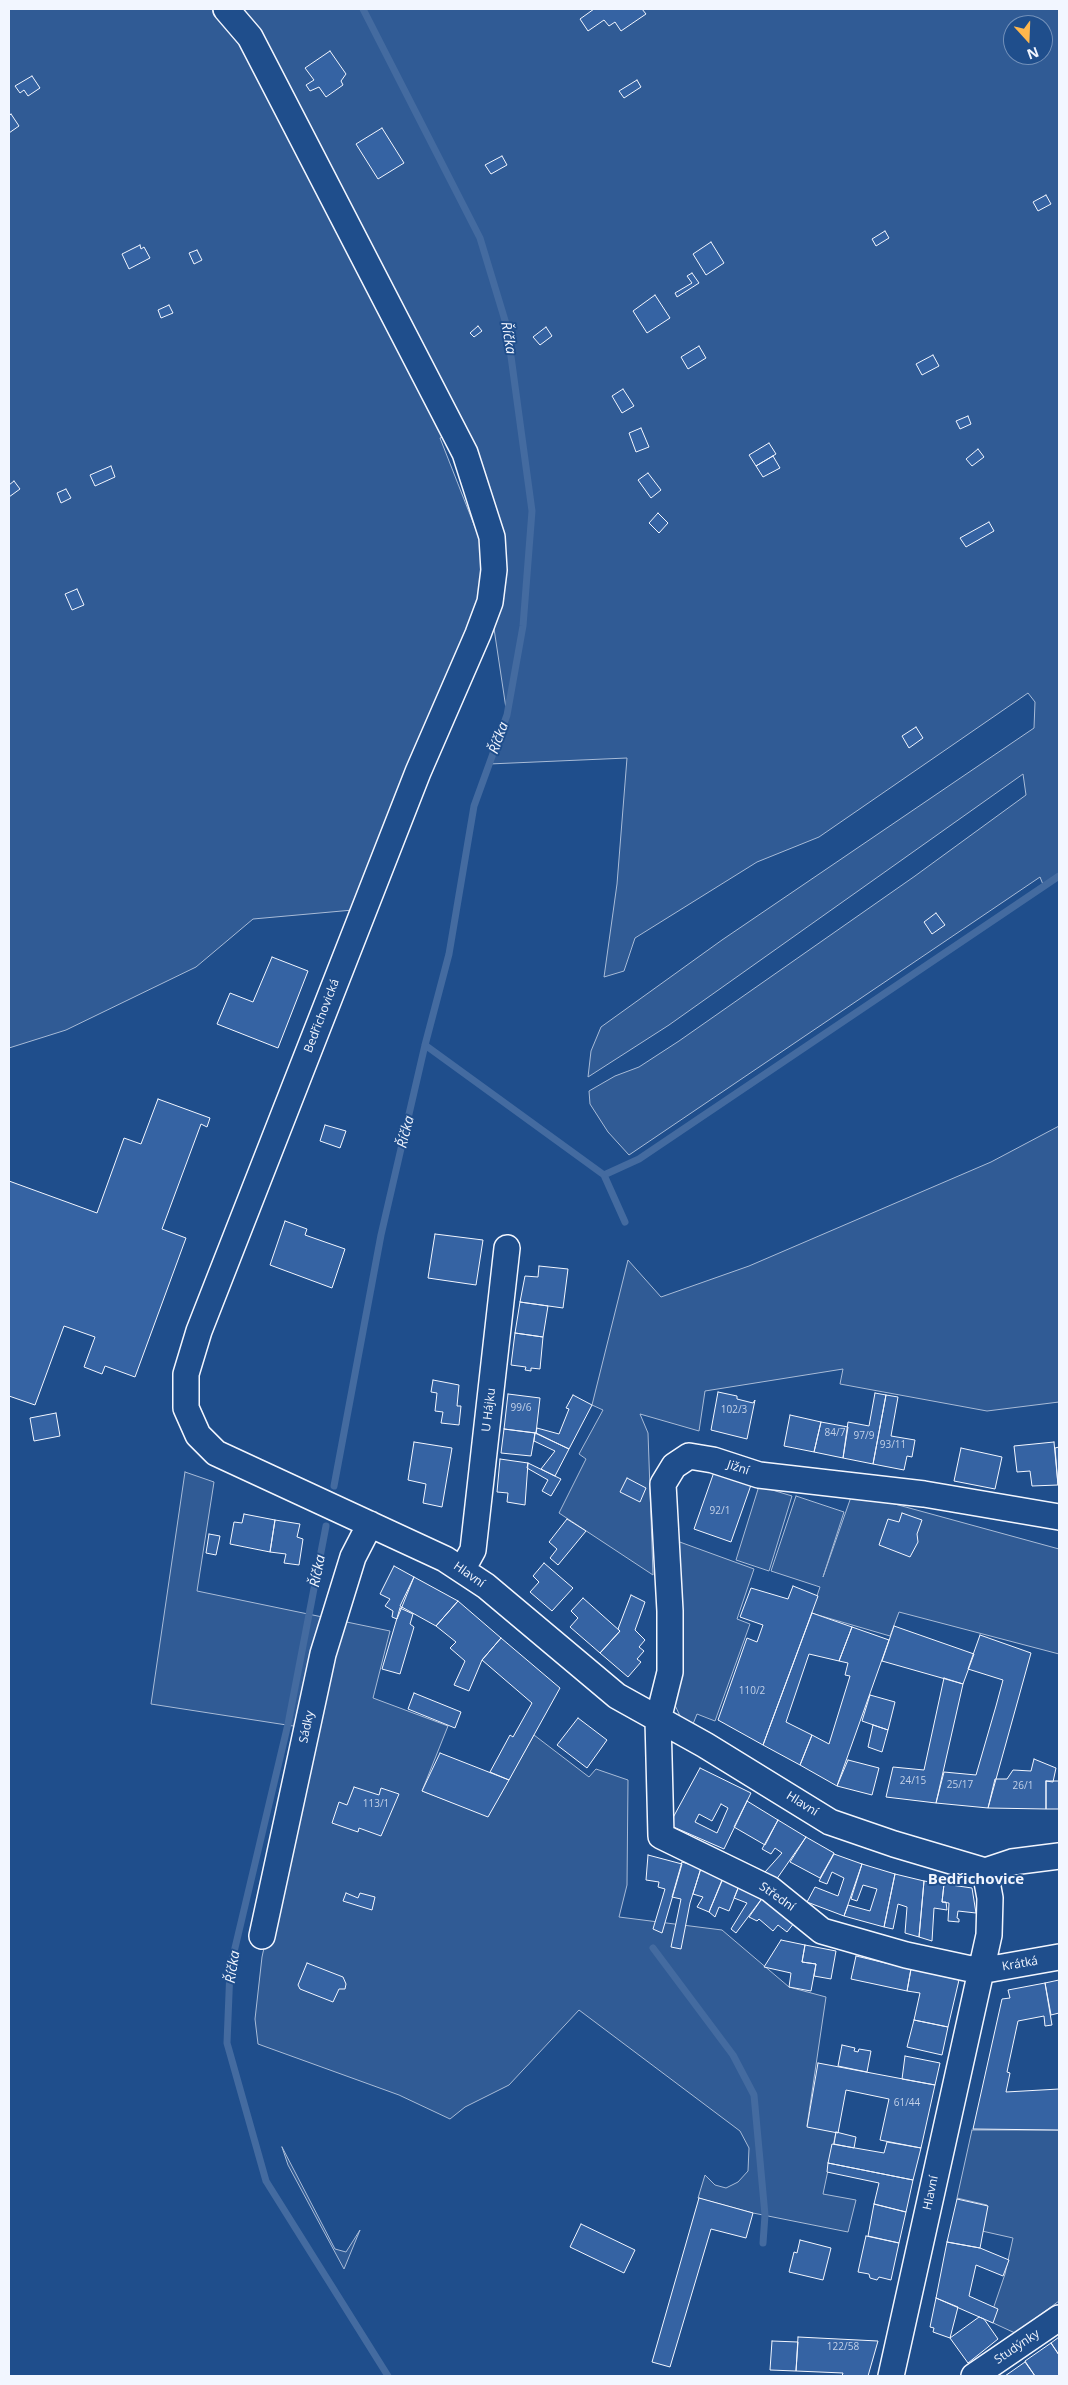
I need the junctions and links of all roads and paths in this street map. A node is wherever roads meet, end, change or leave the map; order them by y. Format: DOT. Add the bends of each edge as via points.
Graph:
graph roads {
  1 [pos="226,9"];
  2 [pos="507,1248"];
  3 [pos="198,1434"];
  4 [pos="1059,1517"];
  5 [pos="370,1524"];
  6 [pos="462,1570"];
  7 [pos="658,1720"];
  8 [pos="1059,1856"];
  9 [pos="985,1871"];
  10 [pos="262,1936"];
  11 [pos="1059,1957"];
  12 [pos="980,1970"];
  13 [pos="1059,2318"];
  14 [pos="891,2376"];
  15 [pos="974,2376"];
  1 -- 3 [label="street, Bedřichovická" via="250,37 465,453 492,537 494,570 490,602 478,634 418,772 199,1330 184,1390 189,1417"];
  2 -- 6 [label="street, U Hájku" via="472,1550"];
  3 -- 5 [label="street, Hlavní" via="230,1461"];
  4 -- 7 [label="street, Jižní" via="924,1494 759,1475 689,1456 674,1466 663,1484 670,1672"];
  5 -- 6 [label="street, Hlavní" via="430,1551"];
  5 -- 10 [label="street, Sádky" via="353,1557 323,1654"];
  6 -- 7 [label="street, Hlavní" via="529,1621 617,1696"];
  7 -- 9 [label="street, Hlavní" via="712,1749 830,1822"];
  7 -- 12 [label="street, Střední" via="660,1836 770,1889 822,1931 906,1955"];
  8 -- 9 [label="street" via="1012,1862"];
  9 -- 12 [label="street, Hlavní" via="990,1898 989,1935"];
  11 -- 12 [label="street, Krátká"];
  12 -- 14 [label="street, Hlavní"];
  13 -- 15 [label="street, Studýnky"];
}
